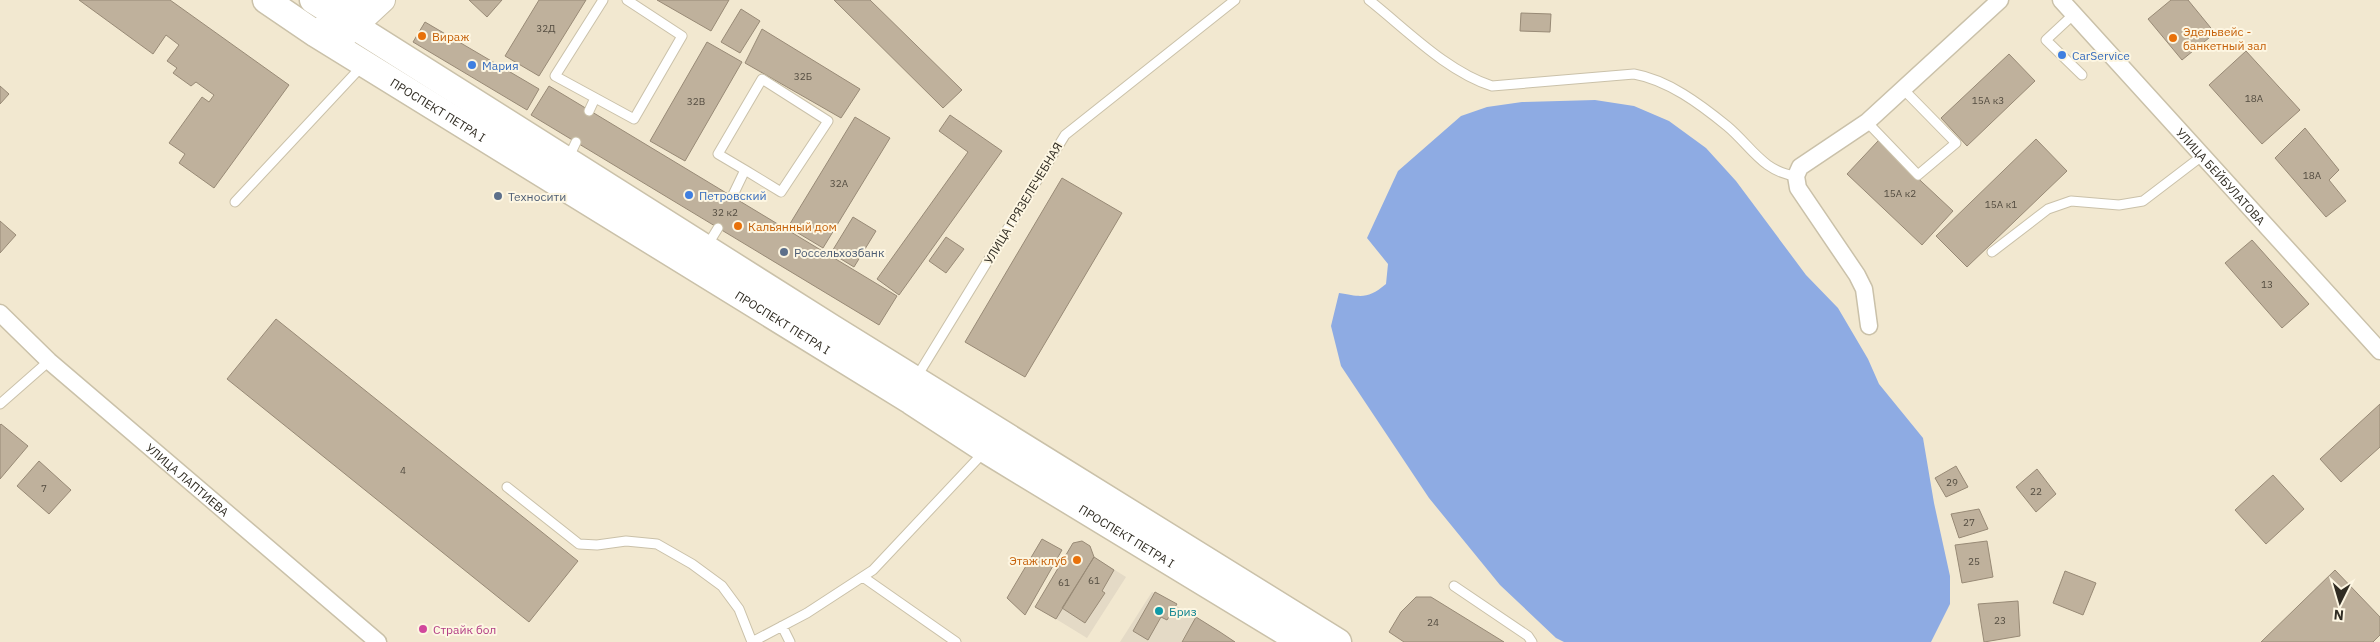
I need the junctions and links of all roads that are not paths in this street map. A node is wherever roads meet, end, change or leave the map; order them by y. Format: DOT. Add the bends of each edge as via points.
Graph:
graph roads {
  1 [pos="266,0"];
  2 [pos="313,0"];
  3 [pos="383,0"];
  4 [pos="603,0"];
  5 [pos="627,0"];
  6 [pos="1235,0"];
  7 [pos="1369,0"];
  8 [pos="2000,0"];
  9 [pos="2061,0"];
  10 [pos="2074,14"];
  11 [pos="349,15"];
  12 [pos="325,39"];
  13 [pos="364,63"];
  14 [pos="2082,75"];
  15 [pos="1904,90"];
  16 [pos="595,98"];
  17 [pos="589,111"];
  18 [pos="1867,122"];
  19 [pos="2202,156"];
  20 [pos="745,170"];
  21 [pos="1796,176"];
  22 [pos="732,197"];
  23 [pos="235,202"];
  24 [pos="1992,252"];
  25 [pos="0,313"];
  26 [pos="1869,326"];
  27 [pos="2380,351"];
  28 [pos="49,361"];
  29 [pos="915,380"];
  30 [pos="0,404"];
  31 [pos="986,450"];
  32 [pos="507,487"];
  33 [pos="863,577"];
  34 [pos="1454,586"];
  35 [pos="782,626"];
  36 [pos="378,642"];
  37 [pos="790,642"];
  38 [pos="956,642"];
  39 [pos="1302,642"];
  40 [pos="1338,642"];
  41 [pos="1532,642"];
  1 -- 12 [label="main road, ПРОСПЕКТ ПЕТРА I"];
  2 -- 11 [label="main road, ПРОСПЕКТ ПЕТРА I"];
  3 -- 11 [label="main road"];
  4 -- 16 [label="lane" via="556,76"];
  5 -- 16 [label="lane" via="682,36 634,118"];
  6 -- 29 [label="lane, УЛИЦА ГРЯЗЕЛЕЧЕБНАЯ" via="1065,135"];
  7 -- 21 [label="lane" via="1439,56 1476,81 1492,86 1634,74 1652,77 1728,126 1772,170"];
  8 -- 15 [label="street"];
  9 -- 10 [label="street, УЛИЦА БЕЙБУЛАТОВА"];
  10 -- 14 [label="lane" via="2046,40"];
  10 -- 19 [label="street, УЛИЦА БЕЙБУЛАТОВА"];
  11 -- 12 [label="main road"];
  11 -- 29 [label="main road, ПРОСПЕКТ ПЕТРА I" via="711,238"];
  12 -- 13 [label="main road, ПРОСПЕКТ ПЕТРА I"];
  13 -- 23 [label="lane"];
  13 -- 31 [label="main road, ПРОСПЕКТ ПЕТРА I"];
  15 -- 18 [label="street"];
  15 -- 18 [label="lane" via="1956,143 1918,175"];
  16 -- 17 [label="lane"];
  18 -- 21 [label="street" via="1800,167"];
  19 -- 24 [label="lane" via="2142,201 2120,205 2071,201 2048,209"];
  19 -- 27 [label="street, УЛИЦА БЕЙБУЛАТОВА"];
  20 -- 20 [label="lane" via="718,154 762,80 828,121 781,192"];
  20 -- 22 [label="lane"];
  21 -- 26 [label="street" via="1798,188 1864,289"];
  25 -- 28 [label="street, УЛИЦА ЛАПТИЕВА"];
  28 -- 30 [label="lane"];
  28 -- 36 [label="street, УЛИЦА ЛАПТИЕВА"];
  29 -- 40 [label="main road, ПРОСПЕКТ ПЕТРА I"];
  31 -- 33 [label="lane"];
  31 -- 39 [label="main road, ПРОСПЕКТ ПЕТРА I"];
  32 -- 35 [label="lane" via="579,544 626,541 657,544 692,564 722,586 738,609 752,642"];
  33 -- 35 [label="lane"];
  33 -- 38 [label="lane"];
  34 -- 41 [label="lane" via="1528,636"];
  35 -- 37 [label="lane"];
}
